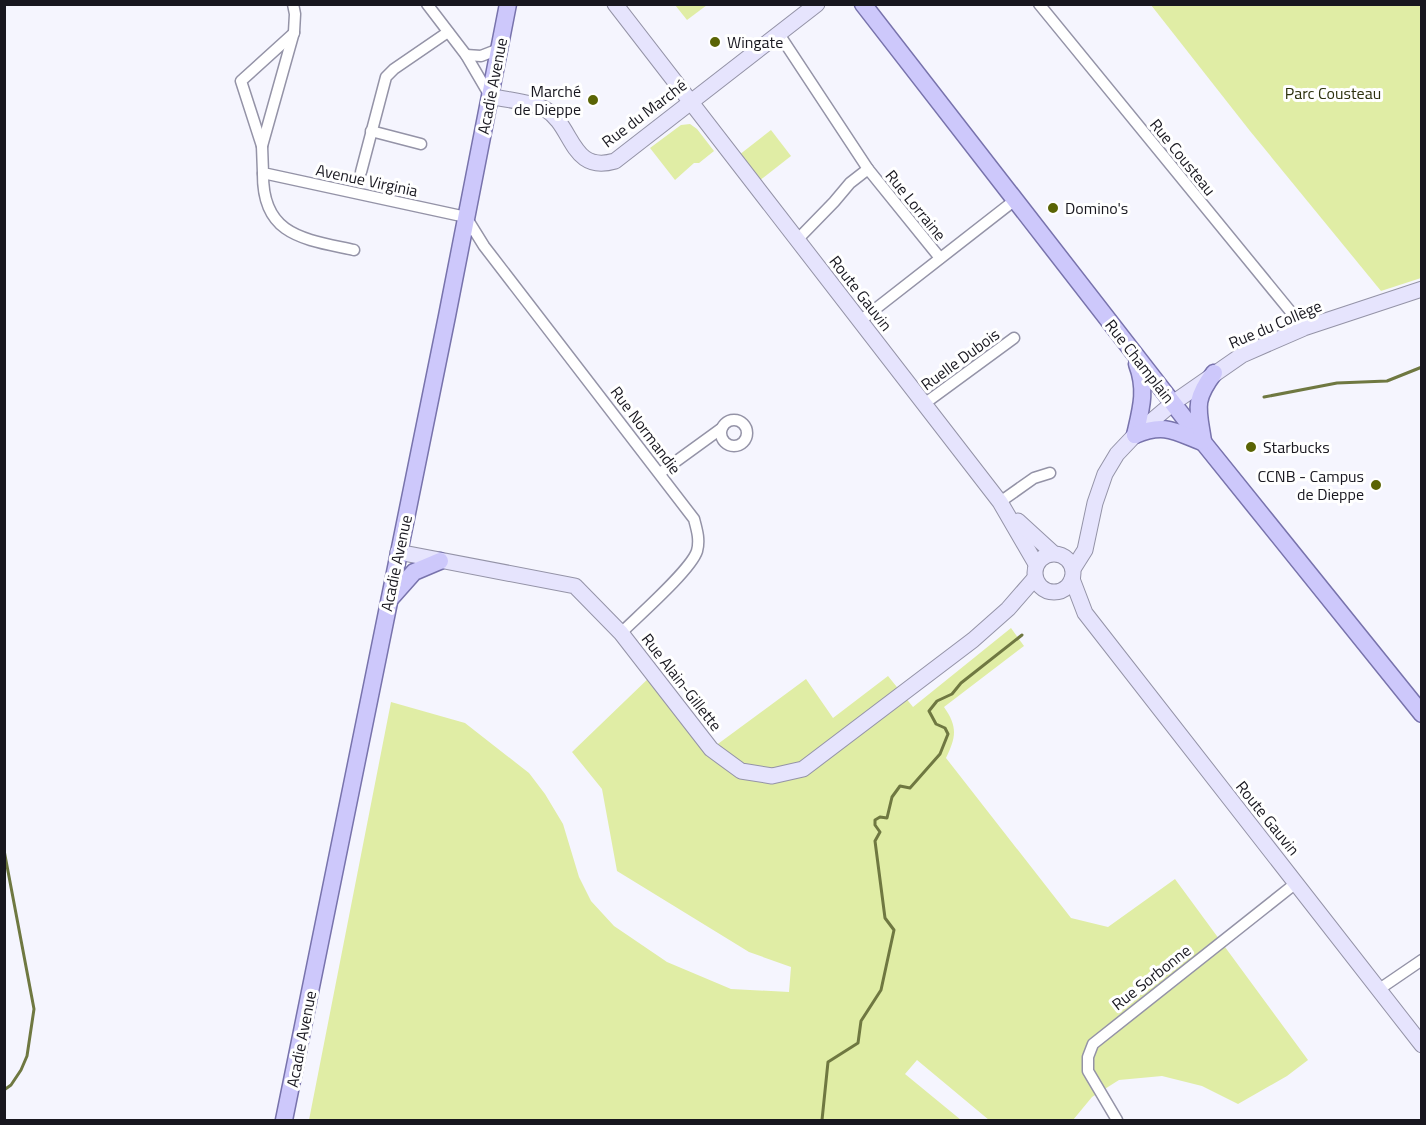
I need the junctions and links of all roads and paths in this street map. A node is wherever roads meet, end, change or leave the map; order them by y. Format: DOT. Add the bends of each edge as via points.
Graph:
graph roads {
  1 [pos="293,4"];
  2 [pos="427,4"];
  3 [pos="507,4"];
  4 [pos="615,4"];
  5 [pos="817,4"];
  6 [pos="863,4"];
  7 [pos="1039,4"];
  8 [pos="294,32"];
  9 [pos="448,32"];
  10 [pos="779,34"];
  11 [pos="499,49"];
  12 [pos="466,55"];
  13 [pos="490,96"];
  14 [pos="690,102"];
  15 [pos="371,131"];
  16 [pos="421,144"];
  17 [pos="262,146"];
  18 [pos="868,169"];
  19 [pos="361,172"];
  20 [pos="263,173"];
  21 [pos="1015,200"];
  22 [pos="466,217"];
  23 [pos="797,240"];
  24 [pos="484,246"];
  25 [pos="459,248"];
  26 [pos="354,250"];
  27 [pos="940,258"];
  28 [pos="1422,289"];
  29 [pos="860,321"];
  30 [pos="1304,328"];
  31 [pos="1014,338"];
  32 [pos="1132,351"];
  33 [pos="1214,373"];
  34 [pos="1173,403"];
  35 [pos="924,404"];
  36 [pos="722,428"];
  37 [pos="1135,435"];
  38 [pos="1203,442"];
  39 [pos="660,473"];
  40 [pos="1050,473"];
  41 [pos="1002,504"];
  42 [pos="1087,538"];
  43 [pos="398,552"];
  44 [pos="1057,554"];
  45 [pos="440,561"];
  46 [pos="1035,571"];
  47 [pos="1072,574"];
  48 [pos="1052,592"];
  49 [pos="388,602"];
  50 [pos="1008,609"];
  51 [pos="1085,613"];
  52 [pos="621,633"];
  53 [pos="1422,714"];
  54 [pos="1296,883"];
  55 [pos="1422,960"];
  56 [pos="1378,990"];
  57 [pos="1422,1046"];
  58 [pos="284,1120"];
  59 [pos="1117,1120"];
  1 -- 8 [label="street"];
  2 -- 9 [label="street"];
  3 -- 11 [label="main road, Acadie Avenue"];
  4 -- 14 [label="street, Route Gauvin"];
  5 -- 10 [label="street, Rue du Marché"];
  6 -- 21 [label="main road, Rue Champlain"];
  7 -- 30 [label="street, Rue Cousteau"];
  8 -- 17 [label="street"];
  8 -- 17 [label="street" via="241,81"];
  9 -- 12 [label="street"];
  9 -- 15 [label="street, Avenue Virginia" via="386,77"];
  10 -- 14 [label="street, Rue du Marché"];
  10 -- 18 [label="street"];
  11 -- 12 [label="street" via="481,56"];
  11 -- 13 [label="main road, Acadie Avenue"];
  12 -- 13 [label="street"];
  13 -- 14 [label="street, Rue du Marché" via="545,109 577,151 588,161 602,164 615,161"];
  13 -- 22 [label="main road, Acadie Avenue"];
  14 -- 23 [label="street, Route Gauvin"];
  15 -- 16 [label="street"];
  15 -- 19 [label="street, Avenue Virginia"];
  17 -- 20 [label="street"];
  18 -- 23 [label="street, Rue Lorraine"];
  18 -- 27 [label="street, Rue Lorraine"];
  20 -- 22 [label="street, Avenue Virginia"];
  20 -- 26 [label="street" via="265,201 286,229 305,240"];
  21 -- 27 [label="street"];
  21 -- 32 [label="main road, Rue Champlain"];
  22 -- 24 [label="street, Rue Normandie"];
  22 -- 25 [label="main road, Acadie Avenue"];
  23 -- 29 [label="street, Route Gauvin"];
  24 -- 25 [label="street" via="467,244"];
  24 -- 39 [label="street, Rue Normandie"];
  25 -- 43 [label="main road, Acadie Avenue"];
  27 -- 29 [label="street, Rue Lorraine"];
  28 -- 30 [label="street, Rue du Collège"];
  29 -- 35 [label="street, Route Gauvin"];
  30 -- 33 [label="street, Rue du Collège" via="1242,355"];
  31 -- 35 [label="street, Ruelle Dubois"];
  32 -- 34 [label="main road, Rue Champlain"];
  32 -- 37 [label="main road" via="1143,378 1143,400"];
  33 -- 34 [label="street, Rue du Collège"];
  33 -- 38 [label="main road" via="1201,390 1198,402"];
  34 -- 37 [label="street, Rue du Collège"];
  34 -- 38 [label="main road, Rue Champlain"];
  35 -- 41 [label="street, Route Gauvin"];
  36 -- 39 [label="street"];
  37 -- 38 [label="main road" via="1152,428 1167,429"];
  37 -- 42 [label="street, Rue du Collège" via="1105,474"];
  38 -- 53 [label="main road, Rue Champlain"];
  39 -- 52 [label="street, Rue Normandie" via="694,519 699,537 696,553 681,574"];
  40 -- 41 [label="street" via="1034,478"];
  41 -- 44 [label="street, Route Gauvin"];
  41 -- 46 [label="street, Route Gauvin"];
  42 -- 44 [label="street"];
  42 -- 47 [label="street, Rue du Collège"];
  43 -- 45 [label="street, Rue Alain-Gillette"];
  43 -- 49 [label="main road, Acadie Avenue"];
  44 -- 46 [label="street" via="1043,556"];
  44 -- 47 [label="street" via="1070,563"];
  45 -- 49 [label="main road" via="414,572"];
  45 -- 52 [label="street, Rue Alain-Gillette" via="575,586"];
  46 -- 48 [label="street" via="1042,588"];
  46 -- 50 [label="street, Rue Alain-Gillette"];
  47 -- 48 [label="street" via="1066,588"];
  47 -- 51 [label="street, Route Gauvin"];
  48 -- 50 [label="street, Rue Alain-Gillette"];
  48 -- 51 [label="street, Route Gauvin"];
  49 -- 58 [label="main road, Acadie Avenue"];
  50 -- 52 [label="street, Rue Alain-Gillette" via="803,769 772,776 741,771 711,749"];
  51 -- 54 [label="street, Route Gauvin"];
  54 -- 56 [label="street, Route Gauvin"];
  54 -- 59 [label="street, Rue Sorbonne" via="1093,1044 1088,1071"];
  55 -- 56 [label="street"];
  56 -- 57 [label="street, Route Gauvin"];
}
